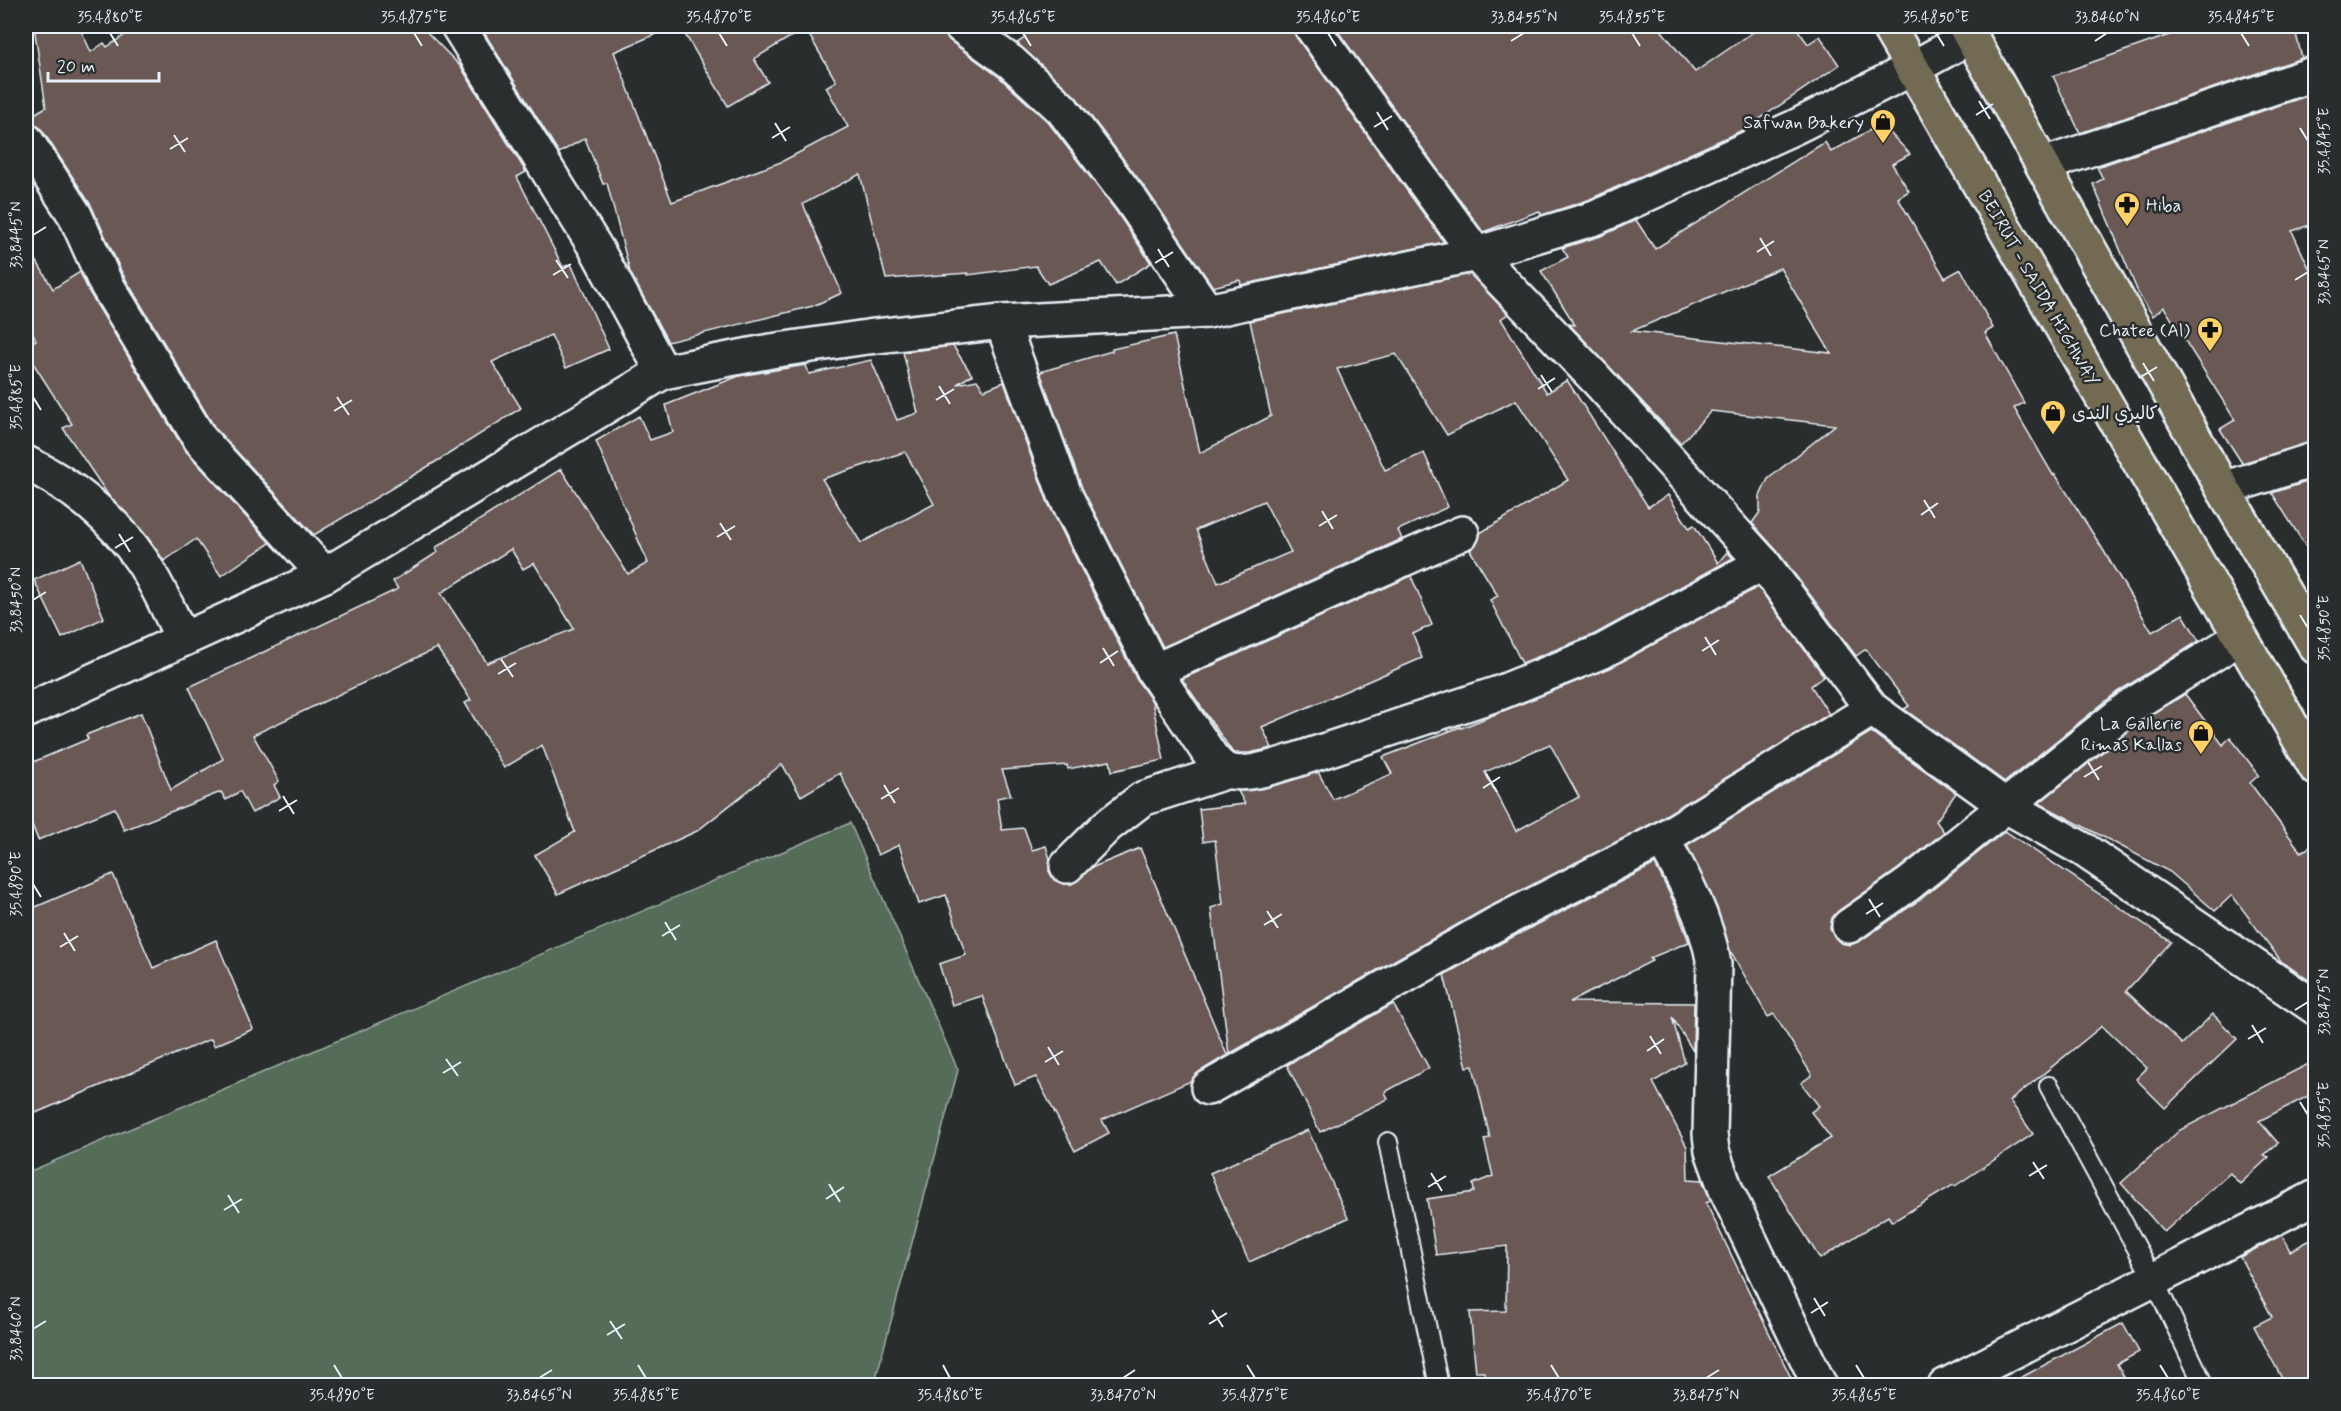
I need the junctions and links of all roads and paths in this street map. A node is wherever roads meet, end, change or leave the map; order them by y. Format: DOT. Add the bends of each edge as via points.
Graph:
graph roads {
  1 [pos="458,26"];
  2 [pos="961,26"];
  3 [pos="1311,26"];
  4 [pos="1888,26"];
  5 [pos="1968,31"];
  6 [pos="1912,68"];
  7 [pos="2316,74"];
  8 [pos="26,140"];
  9 [pos="2043,165"];
  10 [pos="1476,254"];
  11 [pos="1207,311"];
  12 [pos="1002,322"];
  13 [pos="663,372"];
  14 [pos="2316,459"];
  15 [pos="26,463"];
  16 [pos="2223,489"];
  17 [pos="1462,533"];
  18 [pos="1763,563"];
  19 [pos="325,575"];
  20 [pos="2239,638"];
  21 [pos="183,639"];
  22 [pos="2316,647"];
  23 [pos="1154,671"];
  24 [pos="1872,709"];
  25 [pos="26,711"];
  26 [pos="2316,768"];
  27 [pos="1228,771"];
  28 [pos="2006,806"];
  29 [pos="1662,839"];
  30 [pos="1067,866"];
  31 [pos="1849,926"];
  32 [pos="2316,1008"];
  33 [pos="2049,1086"];
  34 [pos="1208,1088"];
  35 [pos="1388,1142"];
  36 [pos="2316,1197"];
  37 [pos="2153,1278"];
  38 [pos="1439,1386"];
  39 [pos="1820,1386"];
  40 [pos="1945,1386"];
  41 [pos="2204,1386"];
  1 -- 13 [label="street" via="597,250"];
  2 -- 11 [label="street" via="1011,62 1062,108"];
  3 -- 10 [label="street"];
  4 -- 6 [label="highway, BEIRUT - SAIDA HIGHWAY"];
  5 -- 6 [label="street"];
  5 -- 9 [label="highway"];
  6 -- 10 [label="street" via="1795,127 1595,218"];
  6 -- 20 [label="highway, BEIRUT - SAIDA HIGHWAY"];
  7 -- 9 [label="street"];
  8 -- 19 [label="street" via="75,214 105,282 200,439"];
  9 -- 16 [label="highway"];
  10 -- 11 [label="street"];
  10 -- 18 [label="street"];
  11 -- 12 [label="street"];
  12 -- 13 [label="street" via="771,351"];
  12 -- 23 [label="street" via="1065,495"];
  13 -- 19 [label="street"];
  14 -- 16 [label="street"];
  15 -- 21 [label="street" via="108,519 142,561"];
  16 -- 22 [label="highway"];
  17 -- 23 [label="street"];
  18 -- 24 [label="street"];
  18 -- 27 [label="street" via="1603,651 1499,693 1293,761 1265,769"];
  19 -- 21 [label="street"];
  20 -- 26 [label="highway, BEIRUT - SAIDA HIGHWAY"];
  20 -- 28 [label="street" via="2129,707"];
  21 -- 25 [label="street"];
  23 -- 27 [label="street" via="1210,755"];
  24 -- 28 [label="street"];
  24 -- 29 [label="street"];
  27 -- 30 [label="street" via="1142,799 1107,826"];
  28 -- 31 [label="street" via="1909,884"];
  28 -- 32 [label="street" via="2084,850"];
  29 -- 34 [label="street" via="1494,925"];
  29 -- 39 [label="street" via="1695,899 1714,964 1712,1151 1726,1190"];
  33 -- 37 [label="lane"];
  35 -- 38 [label="lane"];
  36 -- 37 [label="street"];
  37 -- 40 [label="street"];
  37 -- 41 [label="lane"];
}
